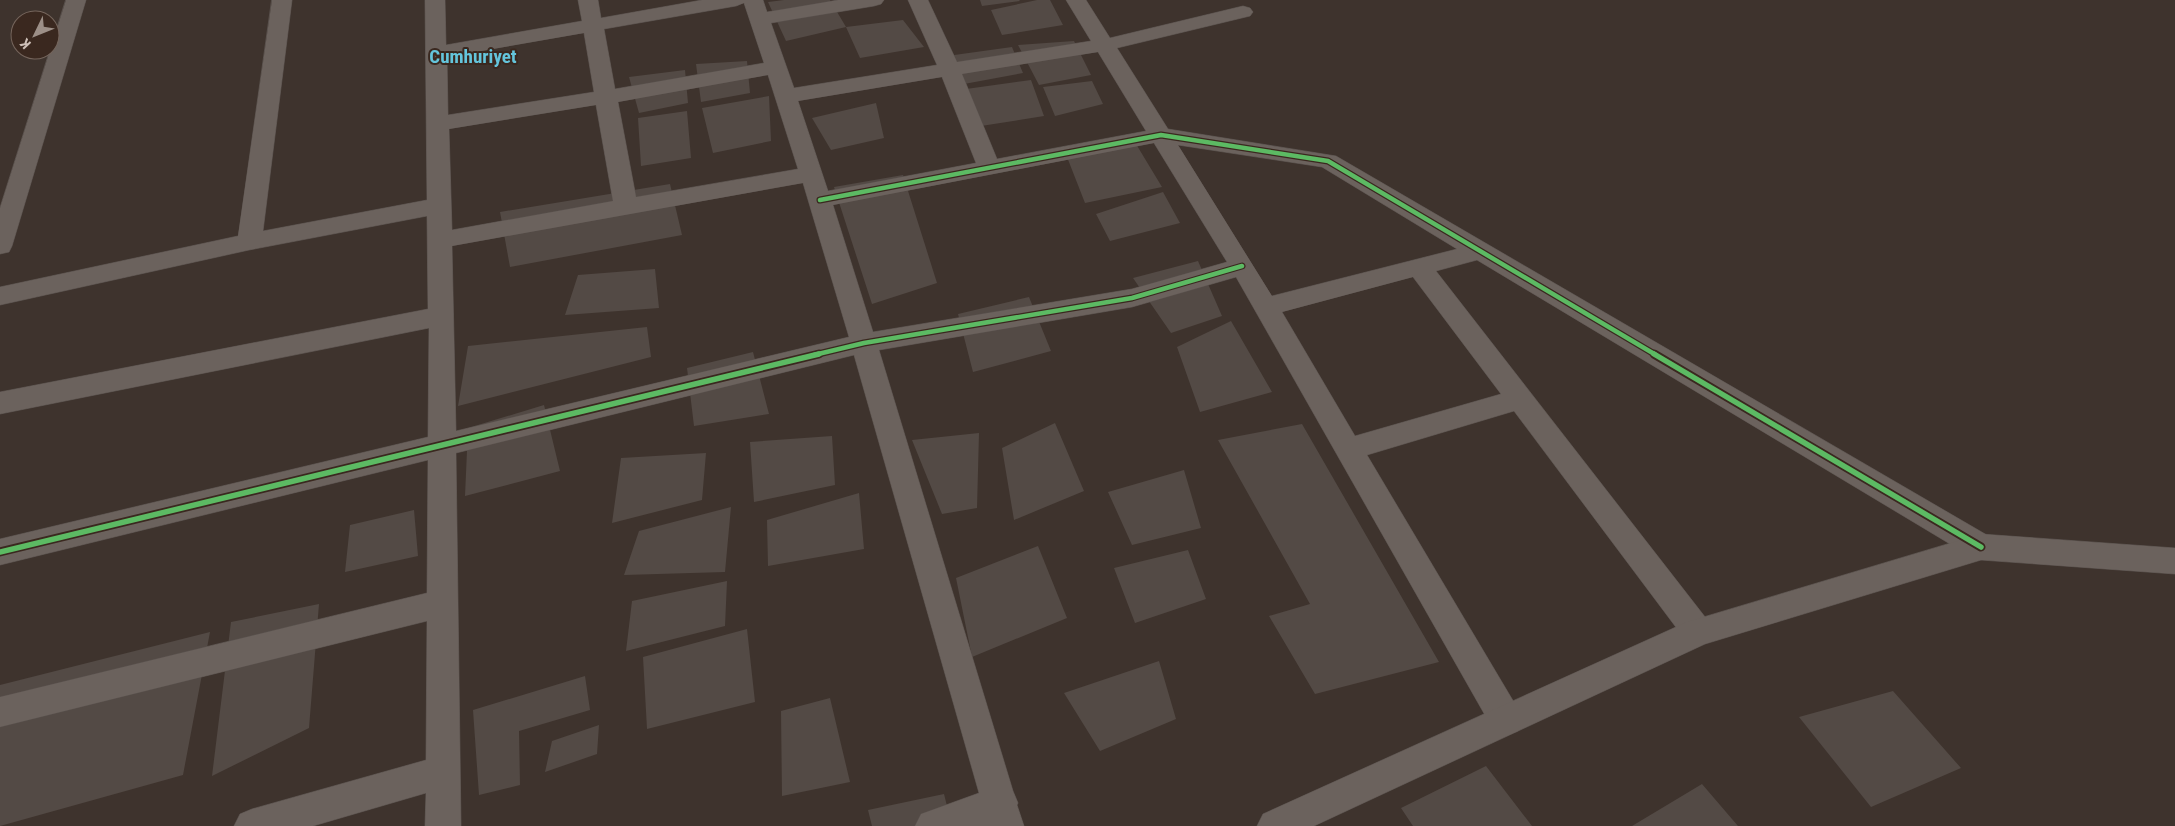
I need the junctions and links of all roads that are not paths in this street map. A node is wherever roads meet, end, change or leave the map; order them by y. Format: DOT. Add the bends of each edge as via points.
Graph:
graph roads {
  1 [pos="76,0"];
  2 [pos="282,0"];
  3 [pos="435,0"];
  4 [pos="588,0"];
  5 [pos="736,0"];
  6 [pos="874,0"];
  7 [pos="918,0"];
  8 [pos="1076,0"];
  9 [pos="756,9"];
  10 [pos="1243,12"];
  11 [pos="593,25"];
  12 [pos="1105,45"];
  13 [pos="436,54"];
  14 [pos="776,67"];
  15 [pos="950,70"];
  16 [pos="786,96"];
  17 [pos="606,97"];
  18 [pos="438,124"];
  19 [pos="1161,135"];
  20 [pos="989,168"];
  21 [pos="812,174"];
  22 [pos="820,200"];
  23 [pos="439,206"];
  24 [pos="626,207"];
  25 [pos="440,240"];
  26 [pos="249,242"];
  27 [pos="0,246"];
  28 [pos="1481,252"];
  29 [pos="1242,266"];
  30 [pos="1419,267"];
  31 [pos="0,296"];
  32 [pos="1266,307"];
  33 [pos="442,316"];
  34 [pos="864,343"];
  35 [pos="1519,399"];
  36 [pos="0,404"];
  37 [pos="442,446"];
  38 [pos="1348,449"];
  39 [pos="1980,547"];
  40 [pos="0,552"];
  41 [pos="2175,561"];
  42 [pos="444,604"];
  43 [pos="1698,632"];
  44 [pos="0,712"];
  45 [pos="1506,720"];
  46 [pos="443,772"];
  47 [pos="1004,815"];
  48 [pos="252,826"];
  49 [pos="443,826"];
  50 [pos="933,826"];
  51 [pos="1275,826"];
  1 -- 27 [label="street"];
  2 -- 26 [label="street"];
  3 -- 13 [label="street"];
  4 -- 11 [label="street"];
  5 -- 11 [label="street"];
  6 -- 9 [label="street"];
  7 -- 15 [label="street"];
  8 -- 12 [label="street"];
  9 -- 14 [label="street"];
  10 -- 12 [label="street"];
  11 -- 13 [label="street"];
  11 -- 17 [label="street"];
  12 -- 15 [label="street"];
  12 -- 19 [label="street"];
  13 -- 18 [label="street"];
  14 -- 16 [label="street"];
  14 -- 17 [label="street"];
  15 -- 16 [label="street"];
  15 -- 20 [label="street"];
  16 -- 21 [label="street"];
  17 -- 18 [label="street"];
  17 -- 24 [label="street"];
  18 -- 23 [label="street"];
  19 -- 20 [label="street"];
  19 -- 28 [label="street" via="1328,161"];
  19 -- 29 [label="street"];
  20 -- 22 [label="street"];
  21 -- 22 [label="street"];
  21 -- 24 [label="street"];
  22 -- 34 [label="street"];
  23 -- 25 [label="street"];
  23 -- 26 [label="street"];
  24 -- 25 [label="street"];
  25 -- 33 [label="street"];
  26 -- 31 [label="street"];
  28 -- 30 [label="street"];
  28 -- 39 [label="street"];
  29 -- 32 [label="street"];
  29 -- 34 [label="street" via="1132,298"];
  30 -- 32 [label="street"];
  30 -- 35 [label="street"];
  32 -- 38 [label="street"];
  33 -- 36 [label="street"];
  33 -- 37 [label="street"];
  34 -- 37 [label="street"];
  34 -- 47 [label="street"];
  35 -- 38 [label="street"];
  35 -- 43 [label="street"];
  37 -- 40 [label="street"];
  37 -- 42 [label="street"];
  38 -- 45 [label="street"];
  39 -- 41 [label="street"];
  39 -- 43 [label="street"];
  42 -- 44 [label="street"];
  42 -- 46 [label="street"];
  43 -- 45 [label="street"];
  45 -- 51 [label="street"];
  46 -- 48 [label="street"];
  46 -- 49 [label="street"];
  47 -- 50 [label="street"];
}
